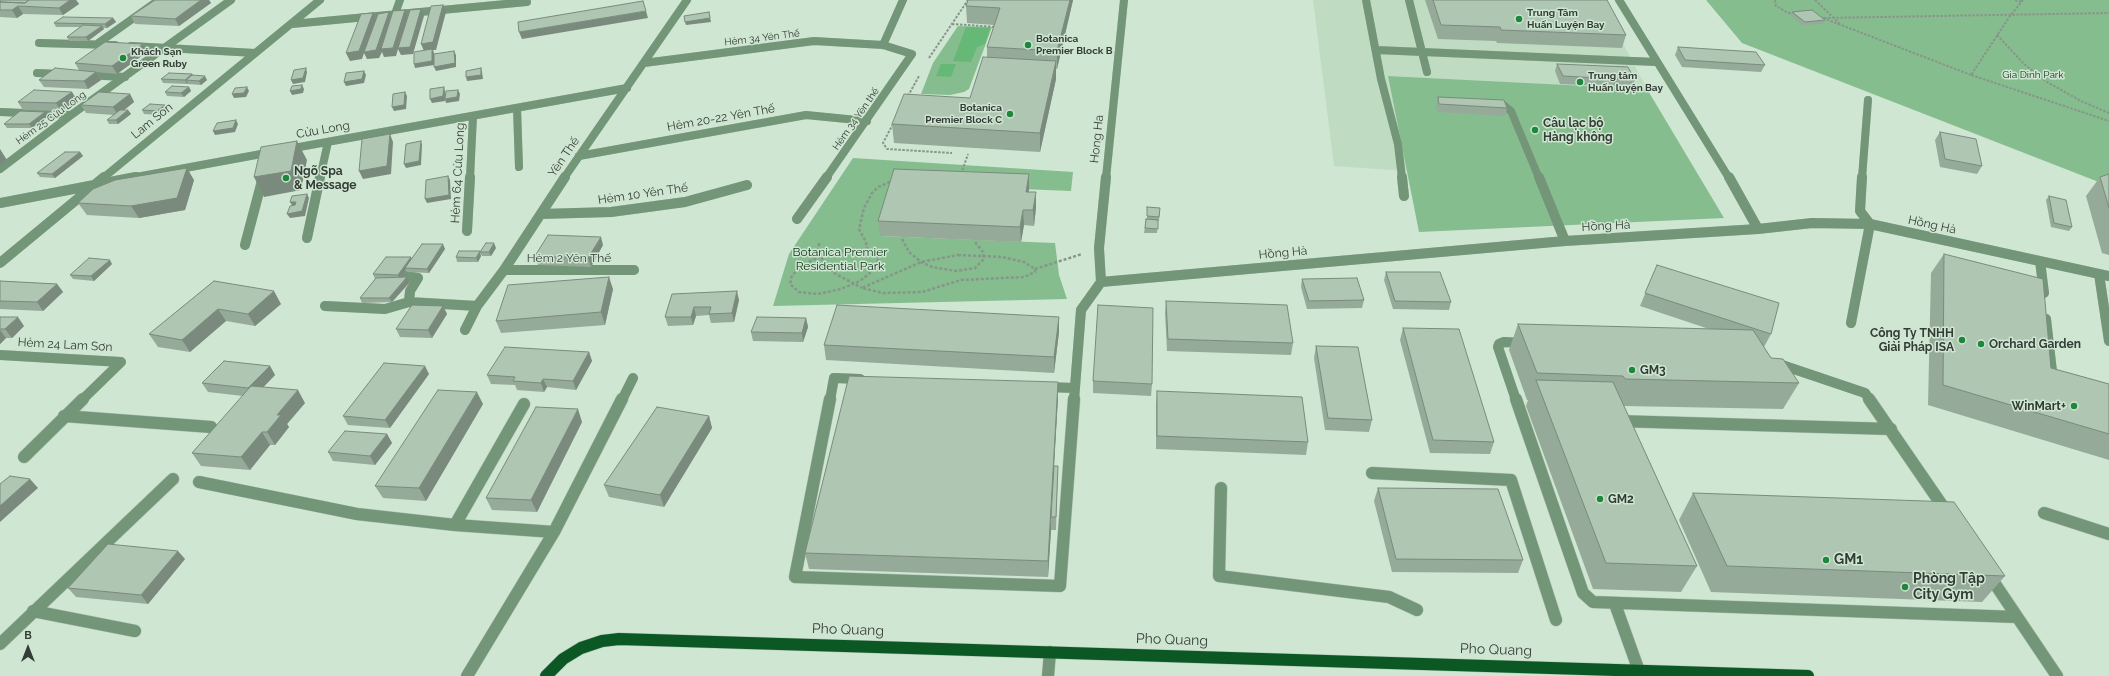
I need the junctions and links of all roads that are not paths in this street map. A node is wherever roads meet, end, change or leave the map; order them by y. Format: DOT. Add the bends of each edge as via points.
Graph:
graph roads {
  1 [pos="159,0"];
  2 [pos="231,0"];
  3 [pos="320,0"];
  4 [pos="400,0"];
  5 [pos="687,0"];
  6 [pos="903,0"];
  7 [pos="1124,0"];
  8 [pos="1366,0"];
  9 [pos="1409,0"];
  10 [pos="1619,0"];
  11 [pos="528,2"];
  12 [pos="395,14"];
  13 [pos="292,24"];
  14 [pos="40,43"];
  15 [pos="97,44"];
  16 [pos="883,45"];
  17 [pos="166,47"];
  18 [pos="1376,50"];
  19 [pos="255,53"];
  20 [pos="1422,53"];
  21 [pos="1656,62"];
  22 [pos="644,63"];
  23 [pos="1427,72"];
  24 [pos="37,73"];
  25 [pos="125,77"];
  26 [pos="627,88"];
  27 [pos="1868,100"];
  28 [pos="1487,103"];
  29 [pos="517,108"];
  30 [pos="0,112"];
  31 [pos="71,115"];
  32 [pos="473,116"];
  33 [pos="867,121"];
  34 [pos="328,142"];
  35 [pos="579,156"];
  36 [pos="267,160"];
  37 [pos="518,167"];
  38 [pos="0,169"];
  39 [pos="94,184"];
  40 [pos="747,185"];
  41 [pos="1404,196"];
  42 [pos="0,203"];
  43 [pos="541,214"];
  44 [pos="797,219"];
  45 [pos="1870,224"];
  46 [pos="1758,229"];
  47 [pos="467,231"];
  48 [pos="307,238"];
  49 [pos="1565,241"];
  50 [pos="245,245"];
  51 [pos="2040,261"];
  52 [pos="0,263"];
  53 [pos="504,270"];
  54 [pos="634,270"];
  55 [pos="2104,275"];
  56 [pos="406,276"];
  57 [pos="1101,282"];
  58 [pos="409,302"];
  59 [pos="325,306"];
  60 [pos="478,306"];
  61 [pos="1850,323"];
  62 [pos="465,330"];
  63 [pos="2109,341"];
  64 [pos="1535,343"];
  65 [pos="0,355"];
  66 [pos="1767,360"];
  67 [pos="633,378"];
  68 [pos="873,379"];
  69 [pos="2056,383"];
  70 [pos="1036,387"];
  71 [pos="1075,388"];
  72 [pos="524,404"];
  73 [pos="64,416"];
  74 [pos="1523,419"];
  75 [pos="1538,419"];
  76 [pos="1609,421"];
  77 [pos="211,427"];
  78 [pos="1891,429"];
  79 [pos="24,457"];
  80 [pos="1372,473"];
  81 [pos="173,479"];
  82 [pos="199,482"];
  83 [pos="1221,488"];
  84 [pos="2044,513"];
  85 [pos="1952,520"];
  86 [pos="455,525"];
  87 [pos="554,532"];
  88 [pos="2109,534"];
  89 [pos="1983,565"];
  90 [pos="1615,604"];
  91 [pos="1417,610"];
  92 [pos="33,611"];
  93 [pos="2017,617"];
  94 [pos="1556,620"];
  95 [pos="135,631"];
  96 [pos="0,644"];
  97 [pos="1050,652"];
  98 [pos="1639,670"];
  99 [pos="1596,673"];
  100 [pos="467,676"];
  101 [pos="546,676"];
  102 [pos="1048,676"];
  103 [pos="1808,676"];
  104 [pos="2056,676"];
  1 -- 15 [label="street"];
  2 -- 17 [label="street, Hẻm 25 Cửu Long"];
  3 -- 13 [label="street, Lam Son"];
  4 -- 12 [label="street"];
  5 -- 22 [label="street, Yên Thế"];
  6 -- 16 [label="street"];
  7 -- 57 [label="street, Hong Ha" via="1099,248"];
  8 -- 18 [label="street"];
  9 -- 20 [label="street"];
  10 -- 21 [label="street"];
  11 -- 12 [label="street"];
  12 -- 13 [label="street"];
  13 -- 19 [label="street, Lam Son"];
  14 -- 15 [label="street"];
  15 -- 17 [label="street"];
  16 -- 22 [label="street, Hẻm 34 Yên Thế" via="814,41"];
  16 -- 33 [label="street, Hẻm 34 Yên thế" via="912,54"];
  17 -- 19 [label="street"];
  17 -- 25 [label="street, Hẻm 25 Cửu Long"];
  18 -- 20 [label="street"];
  18 -- 41 [label="street" via="1398,144"];
  19 -- 39 [label="street, Lam Son"];
  20 -- 21 [label="street"];
  20 -- 23 [label="street"];
  21 -- 46 [label="street"];
  22 -- 26 [label="street, Yên Thế"];
  24 -- 25 [label="street"];
  25 -- 31 [label="street, Hẻm 25 Cửu Long"];
  26 -- 29 [label="street, Cửu Long"];
  26 -- 35 [label="street, Yên Thế"];
  27 -- 45 [label="street" via="1860,210"];
  28 -- 49 [label="street" via="1502,104 1511,111"];
  29 -- 32 [label="street, Cửu Long"];
  29 -- 37 [label="street"];
  30 -- 31 [label="street"];
  31 -- 38 [label="street, Hẻm 25 Cửu Long"];
  32 -- 34 [label="street, Cửu Long"];
  32 -- 47 [label="street, Hẻm 64 Cửu Long"];
  33 -- 35 [label="street, Hẻm 20-22 Yên Thế" via="806,115"];
  33 -- 44 [label="street, Hẻm 34 Yên thế"];
  34 -- 36 [label="street, Cửu Long"];
  34 -- 48 [label="street"];
  35 -- 43 [label="street, Yên Thế"];
  36 -- 39 [label="street, Cửu Long"];
  36 -- 50 [label="street"];
  39 -- 42 [label="street, Cửu Long"];
  39 -- 52 [label="street, Lam Son"];
  40 -- 43 [label="street, Hẻm 10 Yên Thế" via="685,202 611,212"];
  43 -- 53 [label="street, Yên Thế"];
  45 -- 46 [label="street, Hồng Hà" via="1812,223"];
  45 -- 51 [label="street, Hồng Hà"];
  45 -- 61 [label="street"];
  46 -- 49 [label="street, Hồng Hà"];
  49 -- 57 [label="street, Hồng Hà"];
  51 -- 55 [label="street, Hồng Hà"];
  51 -- 69 [label="street"];
  53 -- 54 [label="street, Hẻm 2 Yên Thế"];
  53 -- 60 [label="street, Yên Thế"];
  55 -- 63 [label="street"];
  56 -- 58 [label="street" via="418,278 410,292"];
  57 -- 71 [label="street" via="1081,310"];
  58 -- 59 [label="street" via="385,310"];
  58 -- 60 [label="street"];
  60 -- 62 [label="street, Yên Thế"];
  64 -- 74 [label="street" via="1504,342 1498,347"];
  65 -- 73 [label="street, Hẻm 24 Lam Sơn" via="121,362"];
  66 -- 78 [label="street" via="1865,392"];
  67 -- 87 [label="street"];
  68 -- 71 [label="street" via="834,378 795,577 1060,586"];
  70 -- 71 [label="street"];
  72 -- 86 [label="street"];
  73 -- 77 [label="street"];
  73 -- 79 [label="street, Hẻm 24 Lam Sơn"];
  74 -- 75 [label="street"];
  74 -- 90 [label="street" via="1583,593 1593,602"];
  76 -- 78 [label="street"];
  78 -- 85 [label="street"];
  80 -- 94 [label="street" via="1511,480"];
  81 -- 92 [label="street"];
  82 -- 86 [label="street" via="357,514"];
  83 -- 91 [label="street" via="1219,576 1389,598"];
  84 -- 88 [label="street"];
  86 -- 87 [label="street"];
  87 -- 100 [label="street"];
  89 -- 93 [label="street"];
  90 -- 93 [label="street"];
  90 -- 98 [label="street"];
  92 -- 95 [label="street"];
  92 -- 96 [label="street"];
  93 -- 104 [label="street"];
  97 -- 99 [label="main road, Pho Quang"];
  97 -- 101 [label="main road, Pho Quang" via="619,639 581,648 563,659"];
  97 -- 102 [label="street"];
  98 -- 99 [label="main road, Pho Quang"];
  98 -- 103 [label="main road, Pho Quang"];
}
